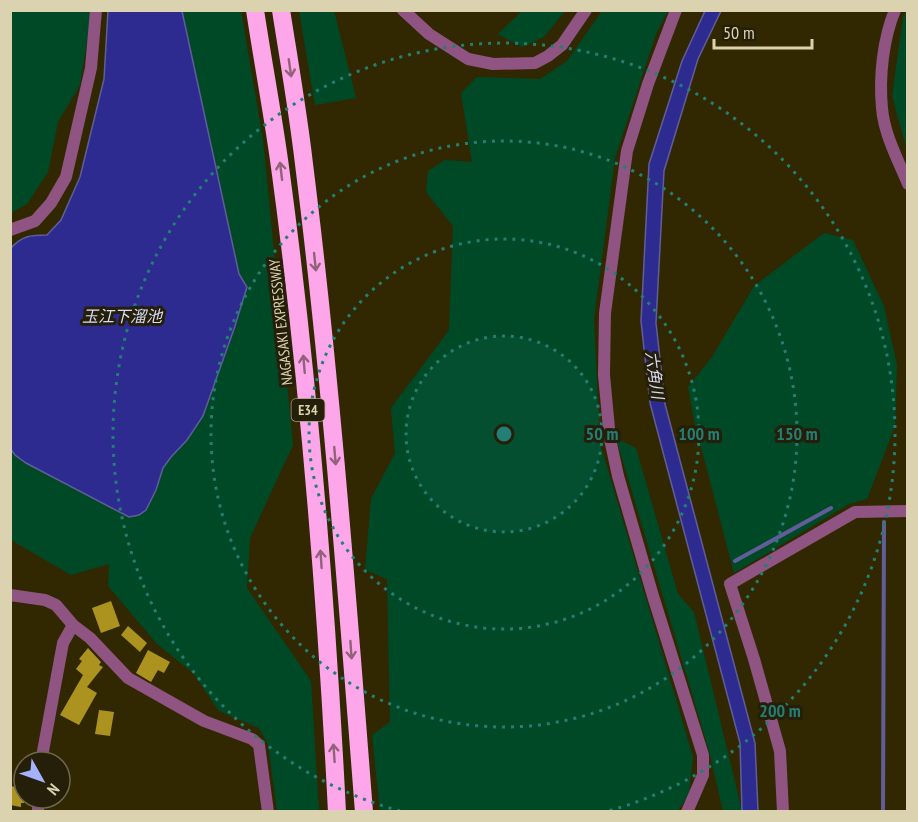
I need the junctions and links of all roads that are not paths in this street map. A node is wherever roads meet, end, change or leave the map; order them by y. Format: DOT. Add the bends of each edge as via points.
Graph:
graph roads {
  1 [pos="96,10"];
  2 [pos="255,10"];
  3 [pos="281,10"];
  4 [pos="403,10"];
  5 [pos="586,10"];
  6 [pos="676,10"];
  7 [pos="895,10"];
  8 [pos="908,184"];
  9 [pos="10,230"];
  10 [pos="908,511"];
  11 [pos="10,595"];
  12 [pos="74,625"];
  13 [pos="43,750"];
  14 [pos="268,812"];
  15 [pos="338,812"];
  16 [pos="364,812"];
  17 [pos="687,812"];
  18 [pos="783,812"];
  1 -- 9 [label="street" via="91,68 66,177 51,203 34,221"];
  15 -- 2 [label="highway, NAGASAKI EXPRESSWAY / E34, one-way" via="303,357 280,165"];
  3 -- 16 [label="highway, E34, one-way" via="304,162 325,355"];
  4 -- 5 [label="street" via="429,34 468,59 493,64 535,63 548,56 561,45"];
  6 -- 17 [label="street" via="627,151 605,313 604,375 618,476 704,755 703,775"];
  7 -- 8 [label="street" via="883,60 882,109"];
  10 -- 18 [label="street" via="855,512 730,584 780,751"];
  11 -- 12 [label="street" via="56,604"];
  12 -- 13 [label="street" via="63,643"];
  12 -- 14 [label="street" via="128,678 204,721 259,745"];
}
